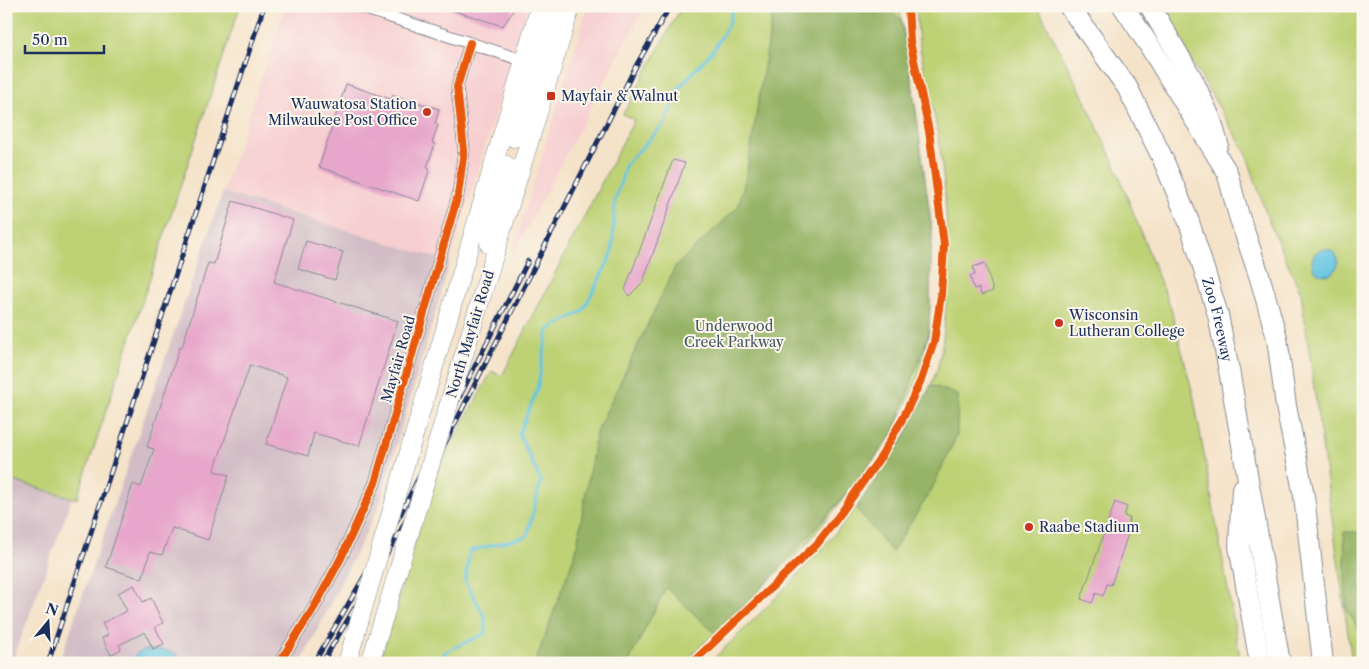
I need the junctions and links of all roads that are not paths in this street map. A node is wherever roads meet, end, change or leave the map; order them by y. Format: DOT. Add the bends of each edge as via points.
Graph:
graph roads {
  1 [pos="357,6"];
  2 [pos="540,6"];
  3 [pos="554,6"];
  4 [pos="571,6"];
  5 [pos="1069,6"];
  6 [pos="1123,6"];
  7 [pos="1150,6"];
  8 [pos="470,43"];
  9 [pos="524,61"];
  10 [pos="552,69"];
  11 [pos="1227,172"];
  12 [pos="484,289"];
  13 [pos="1244,450"];
  14 [pos="1312,557"];
  15 [pos="279,663"];
  16 [pos="347,663"];
  17 [pos="370,663"];
  18 [pos="1260,663"];
  19 [pos="1280,663"];
  20 [pos="1323,663"];
  21 [pos="1334,663"];
  1 -- 8 [label="street"];
  2 -- 9 [label="main road, North Mayfair Road"];
  3 -- 10 [label="main road" via="541,56"];
  4 -- 10 [label="main road, North Mayfair Road"];
  5 -- 13 [label="highway, Zoo Freeway" via="1127,87 1162,157 1189,222 1218,315"];
  6 -- 11 [label="highway"];
  7 -- 11 [label="highway" via="1194,80"];
  8 -- 9 [label="street"];
  8 -- 15 [label="street, Mayfair Road" via="457,87 464,150 458,194 375,483 341,558"];
  9 -- 10 [label="street"];
  9 -- 12 [label="main road" via="531,69 531,80 495,204"];
  9 -- 16 [label="main road, North Mayfair Road, bridge"];
  10 -- 12 [label="main road, North Mayfair Road"];
  11 -- 14 [label="highway" via="1277,338"];
  12 -- 17 [label="main road, North Mayfair Road, bridge"];
  13 -- 18 [label="highway" via="1239,546"];
  13 -- 19 [label="highway, Zoo Freeway"];
  14 -- 20 [label="highway"];
  14 -- 21 [label="highway" via="1327,612"];
}
